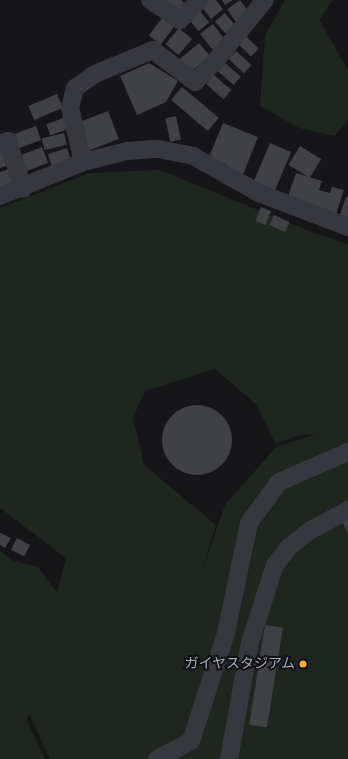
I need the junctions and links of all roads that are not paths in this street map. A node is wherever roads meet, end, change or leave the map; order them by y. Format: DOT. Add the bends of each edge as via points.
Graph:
graph roads {
  1 [pos="150,0"];
  2 [pos="200,0"];
  3 [pos="265,0"];
  4 [pos="0,144"];
  5 [pos="82,162"];
  6 [pos="23,189"];
  7 [pos="0,196"];
  8 [pos="348,227"];
  9 [pos="348,452"];
  10 [pos="348,510"];
  11 [pos="157,759"];
  12 [pos="229,759"];
  1 -- 2 [label="street" via="180,20"];
  3 -- 5 [label="street" via="195,82 153,50 95,74 75,88 70,108"];
  4 -- 6 [label="street" via="8,141"];
  5 -- 6 [label="street"];
  5 -- 8 [label="street" via="127,151 158,149 193,156 259,193"];
  6 -- 7 [label="street"];
  9 -- 11 [label="street" via="278,482 248,523 226,634 191,741"];
  10 -- 12 [label="street" via="309,531 290,546 276,565 250,642"];
}
